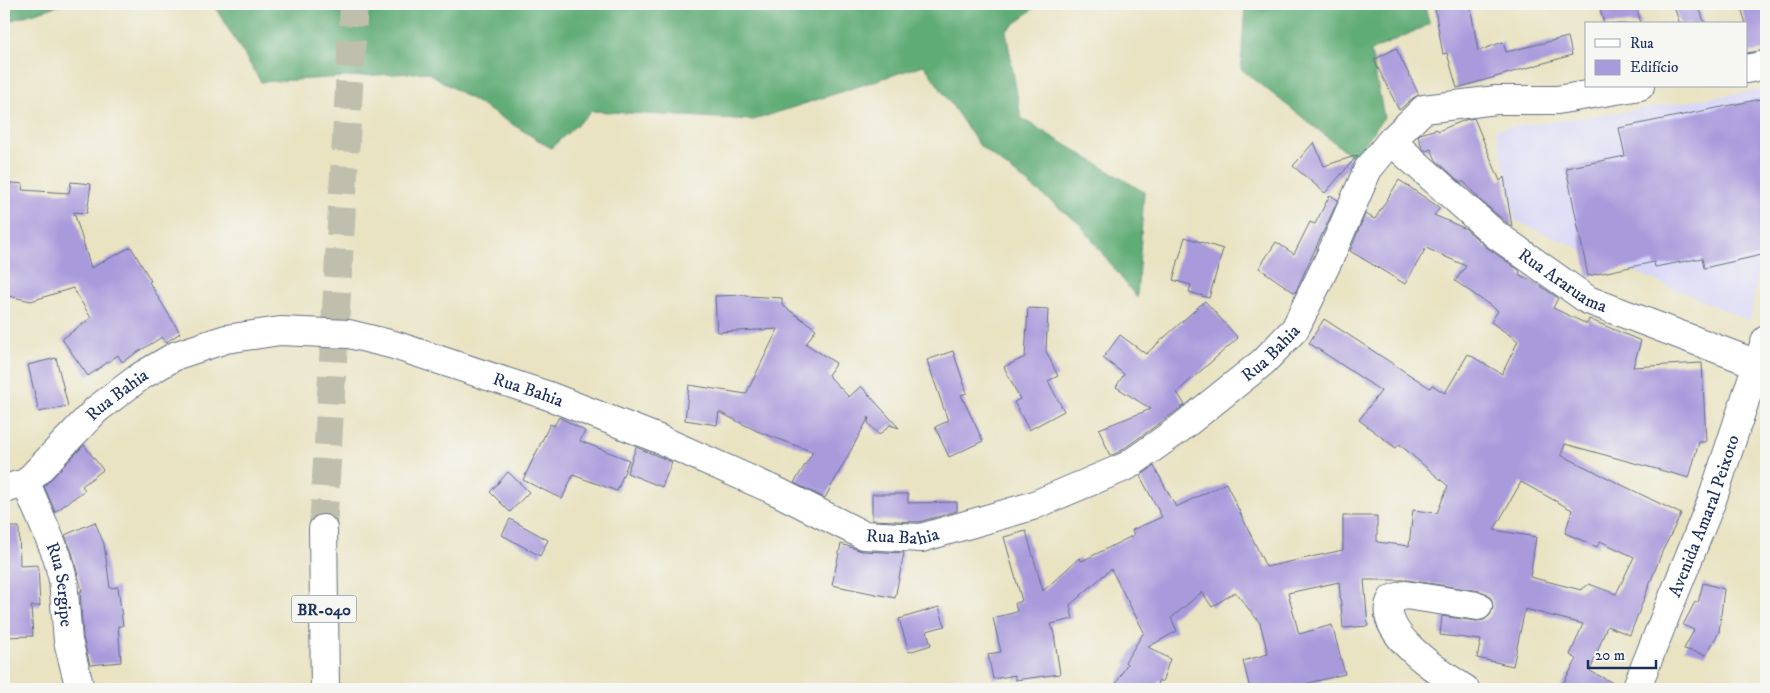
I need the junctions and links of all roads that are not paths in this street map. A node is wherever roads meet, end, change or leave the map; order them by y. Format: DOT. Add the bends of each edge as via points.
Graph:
graph roads {
  1 [pos="1766,66"];
  2 [pos="1748,69"];
  3 [pos="1628,88"];
  4 [pos="1390,140"];
  5 [pos="1763,359"];
  6 [pos="15,486"];
  7 [pos="323,529"];
  8 [pos="1478,606"];
  9 [pos="80,689"];
  10 [pos="325,689"];
  11 [pos="1465,689"];
  12 [pos="1636,689"];
  1 -- 2 [label="main road"];
  3 -- 4 [label="main road, Rua Bahia" via="1557,100 1496,100 1424,109"];
  4 -- 5 [label="main road, Rua Araruama" via="1495,234 1588,300"];
  4 -- 6 [label="main road, Rua Bahia" via="1368,169 1295,329 1264,362 1127,466 1032,506 922,538 863,535 778,492 650,435 549,396 394,344 349,334 280,331 226,339 177,355 97,408"];
  5 -- 12 [label="main road, Avenida Amaral Peixoto" via="1712,500"];
  6 -- 9 [label="main road, Rua Sergipe" via="57,556 63,580 68,641"];
  7 -- 10 [label="main road, BR-040"];
  8 -- 11 [label="main road" via="1405,594 1392,599 1388,608 1398,634 1407,645 1436,671"];
}
